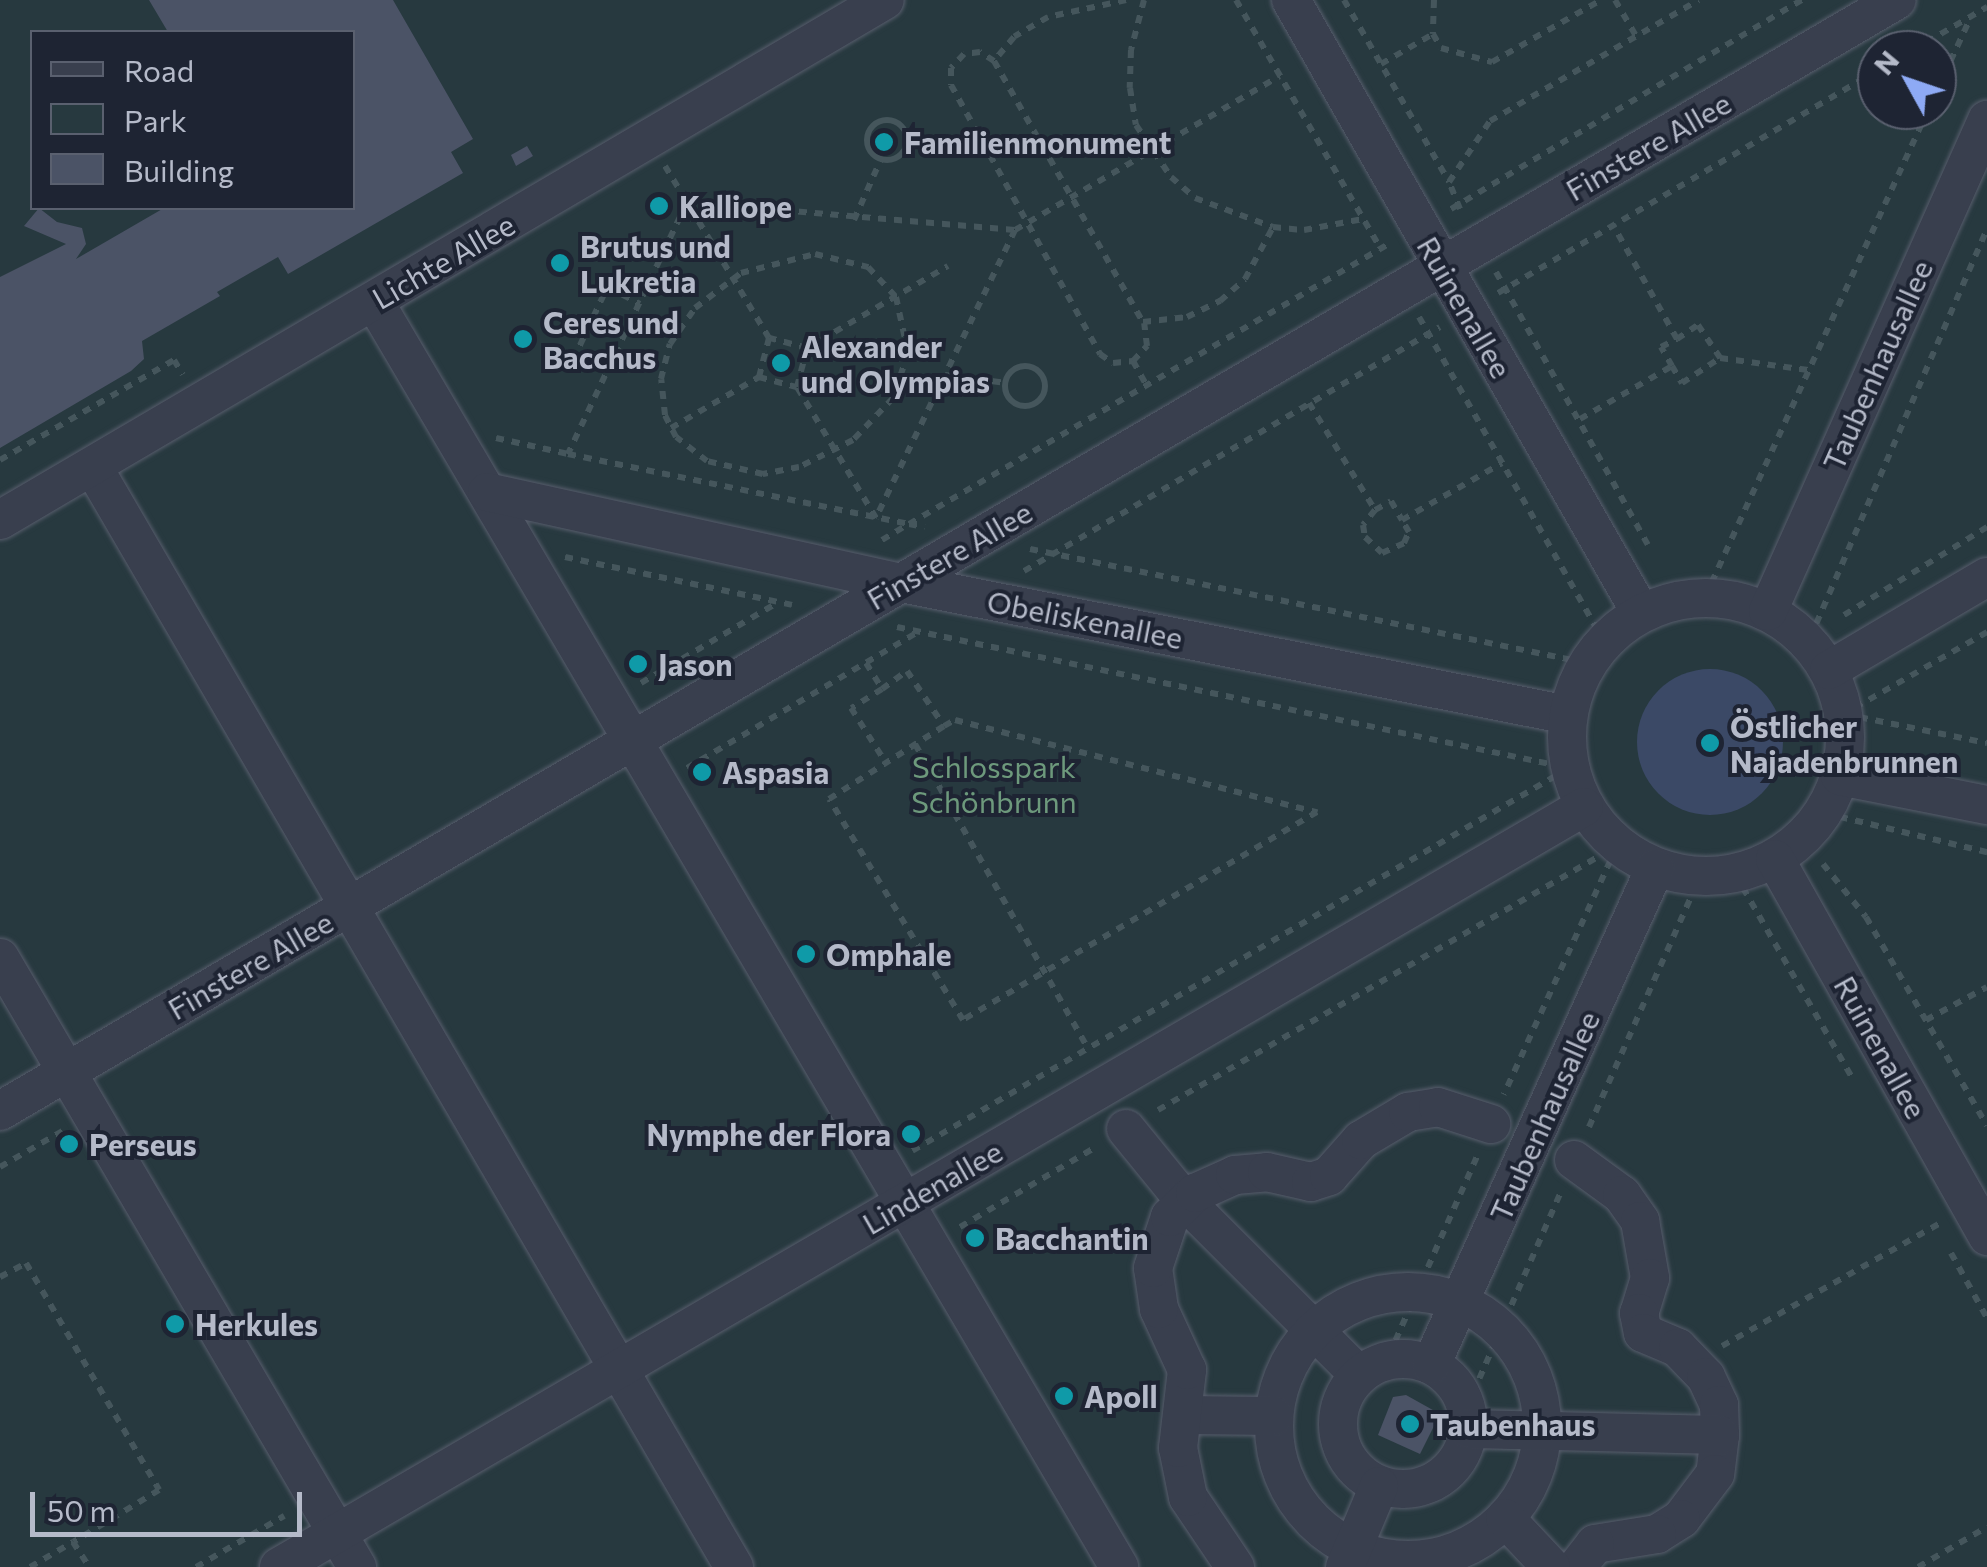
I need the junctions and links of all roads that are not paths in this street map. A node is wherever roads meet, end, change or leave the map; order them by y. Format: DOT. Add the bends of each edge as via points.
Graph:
graph roads {
  1 [pos="885,0"];
  2 [pos="1290,0"];
  3 [pos="1898,0"];
  4 [pos="1987,120"];
  5 [pos="1442,266"];
  6 [pos="374,301"];
  7 [pos="94,467"];
  8 [pos="487,492"];
  9 [pos="0,520"];
  10 [pos="1987,577"];
  11 [pos="901,583"];
  12 [pos="1673,604"];
  13 [pos="1768,611"];
  14 [pos="1819,656"];
  15 [pos="1568,715"];
  16 [pos="633,740"];
  17 [pos="1840,776"];
  18 [pos="1987,805"];
  19 [pos="1584,806"];
  20 [pos="1800,837"];
  21 [pos="1655,868"];
  22 [pos="349,906"];
  23 [pos="0,958"];
  24 [pos="67,1072"];
  25 [pos="0,1111"];
  26 [pos="1492,1124"];
  27 [pos="1126,1129"];
  28 [pos="1574,1160"];
  29 [pos="1184,1200"];
  30 [pos="905,1202"];
  31 [pos="1978,1221"];
  32 [pos="1461,1301"];
  33 [pos="1314,1330"];
  34 [pos="1432,1365"];
  35 [pos="1373,1368"];
  36 [pos="618,1369"];
  37 [pos="1184,1415"];
  38 [pos="1274,1416"];
  39 [pos="1469,1430"];
  40 [pos="1543,1431"];
  41 [pos="1720,1435"];
  42 [pos="1379,1486"];
  43 [pos="1505,1518"];
  44 [pos="337,1534"];
  45 [pos="1349,1558"];
  46 [pos="279,1567"];
  47 [pos="357,1567"];
  48 [pos="734,1567"];
  49 [pos="1119,1567"];
  50 [pos="1235,1567"];
  51 [pos="1551,1567"];
  52 [pos="1577,1567"];
  1 -- 6 [label="street, Lichte Allee"];
  2 -- 5 [label="street, Ruinenallee"];
  3 -- 5 [label="street, Finstere Allee"];
  4 -- 13 [label="street, Taubenhausallee"];
  5 -- 11 [label="street, Finstere Allee"];
  5 -- 12 [label="street, Ruinenallee"];
  6 -- 7 [label="street, Lichte Allee"];
  6 -- 8 [label="street"];
  7 -- 9 [label="street, Lichte Allee"];
  7 -- 22 [label="street"];
  8 -- 11 [label="street, Obeliskenallee"];
  8 -- 16 [label="street"];
  10 -- 14 [label="street"];
  11 -- 15 [label="street, Obeliskenallee"];
  11 -- 16 [label="street, Finstere Allee"];
  12 -- 13 [label="street"];
  12 -- 15 [label="street" via="1587,663"];
  13 -- 14 [label="street"];
  14 -- 17 [label="street" via="1844,714"];
  15 -- 19 [label="street" via="1569,768"];
  16 -- 22 [label="street, Finstere Allee"];
  16 -- 30 [label="street"];
  17 -- 18 [label="street"];
  17 -- 20 [label="street"];
  19 -- 21 [label="street" via="1617,846"];
  19 -- 30 [label="street, Lindenallee"];
  20 -- 21 [label="street" via="1735,874 1700,877"];
  20 -- 31 [label="street, Ruinenallee"];
  21 -- 32 [label="street, Taubenhausallee"];
  22 -- 24 [label="street, Finstere Allee"];
  22 -- 36 [label="street"];
  23 -- 24 [label="street"];
  24 -- 25 [label="street, Finstere Allee"];
  24 -- 44 [label="street"];
  26 -- 29 [label="street" via="1438,1107 1408,1112 1361,1140 1321,1180 1250,1172"];
  27 -- 29 [label="street"];
  28 -- 41 [label="street" via="1622,1195 1640,1222 1650,1278 1639,1312 1642,1333 1694,1362 1719,1405"];
  29 -- 33 [label="street"];
  29 -- 37 [label="street" via="1170,1217 1153,1268 1159,1309 1187,1370"];
  30 -- 36 [label="street, Lindenallee"];
  30 -- 49 [label="street"];
  32 -- 33 [label="street" via="1417,1292 1351,1304"];
  32 -- 34 [label="street, Taubenhausallee"];
  32 -- 40 [label="street" via="1518,1347 1537,1387"];
  33 -- 35 [label="street"];
  33 -- 38 [label="street" via="1286,1369"];
  34 -- 35 [label="street"];
  34 -- 39 [label="street" via="1462,1393"];
  35 -- 42 [label="street" via="1338,1414 1338,1436 1346,1457"];
  36 -- 44 [label="street, Lindenallee"];
  36 -- 48 [label="street"];
  37 -- 38 [label="street"];
  37 -- 50 [label="street" via="1178,1448 1188,1497"];
  38 -- 45 [label="street" via="1287,1484"];
  39 -- 40 [label="street"];
  39 -- 42 [label="street" via="1464,1449 1438,1480 1399,1490"];
  40 -- 41 [label="street"];
  40 -- 43 [label="street" via="1532,1478"];
  41 -- 52 [label="street" via="1714,1474 1680,1519 1657,1534 1595,1544"];
  42 -- 45 [label="street"];
  43 -- 45 [label="street" via="1484,1536 1434,1558"];
  43 -- 51 [label="street"];
  44 -- 46 [label="street, Lindenallee"];
  44 -- 47 [label="street"];
}
